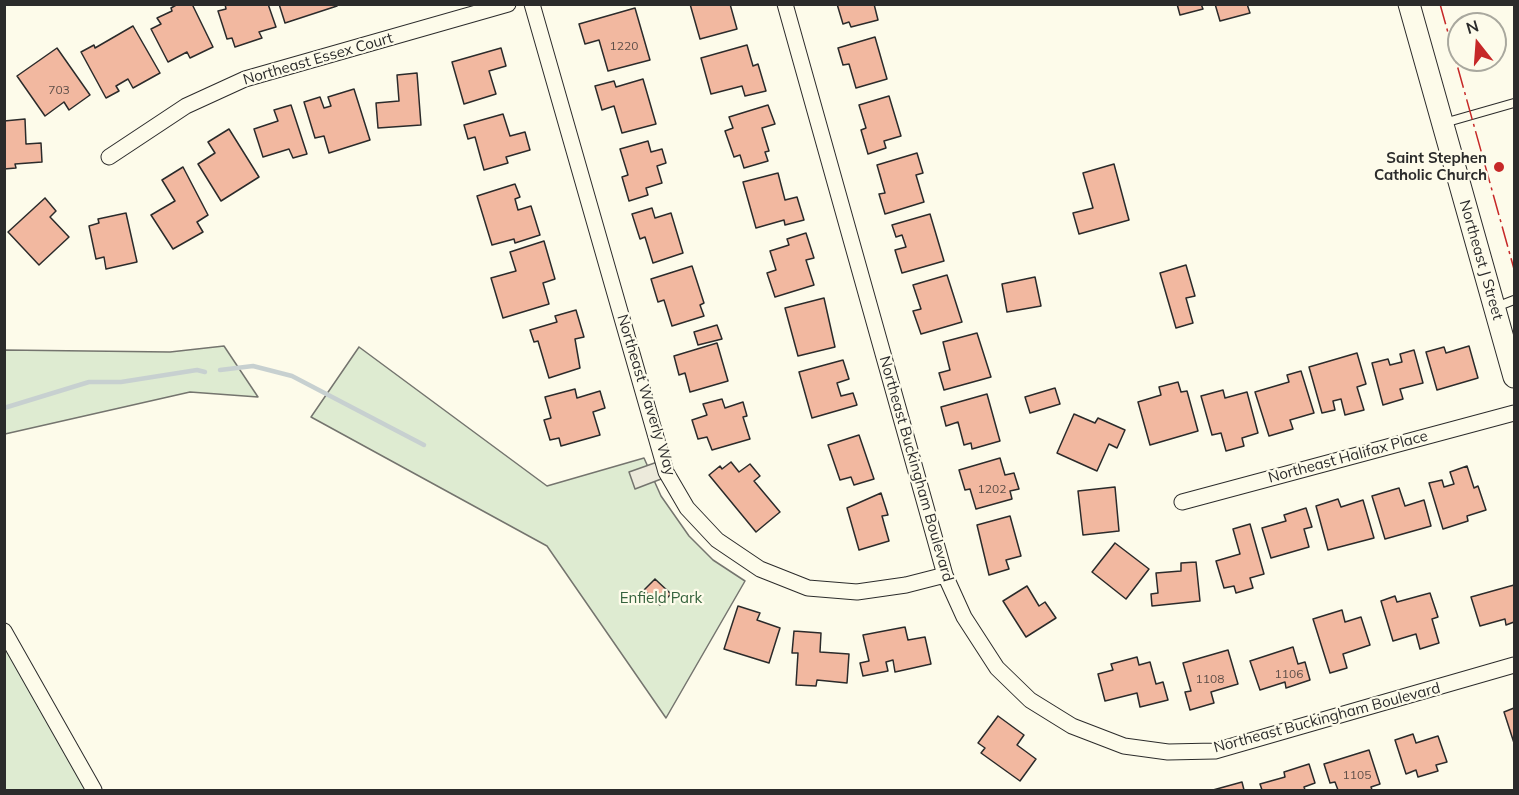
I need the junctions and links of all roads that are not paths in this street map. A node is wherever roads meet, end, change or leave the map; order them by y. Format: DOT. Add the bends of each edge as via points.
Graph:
graph roads {
  1 [pos="508,4"];
  2 [pos="532,4"];
  3 [pos="785,4"];
  4 [pos="1408,4"];
  5 [pos="1515,104"];
  6 [pos="1442,123"];
  7 [pos="109,157"];
  8 [pos="1515,300"];
  9 [pos="1494,307"];
  10 [pos="1515,377"];
  11 [pos="1515,413"];
  12 [pos="1182,502"];
  13 [pos="945,575"];
  14 [pos="4,631"];
  15 [pos="1515,665"];
  16 [pos="93,790"];
  1 -- 7 [label="street, Northeast Essex Court" via="245,79 186,106"];
  2 -- 13 [label="street, Northeast Waverly Way" via="665,468 687,508 717,540 751,563 808,588 857,592"];
  3 -- 13 [label="street, Northeast Buckingham Boulevard"];
  4 -- 6 [label="street, Northeast J Street"];
  5 -- 6 [label="lane"];
  6 -- 9 [label="street, Northeast J Street"];
  8 -- 9 [label="lane"];
  9 -- 10 [label="street, Northeast J Street"];
  11 -- 12 [label="street, Northeast Halifax Place"];
  13 -- 15 [label="street, Northeast Buckingham Boulevard" via="964,617 997,668 1030,700 1072,726 1124,746 1168,752 1215,751"];
  14 -- 16 [label="street"];
}
